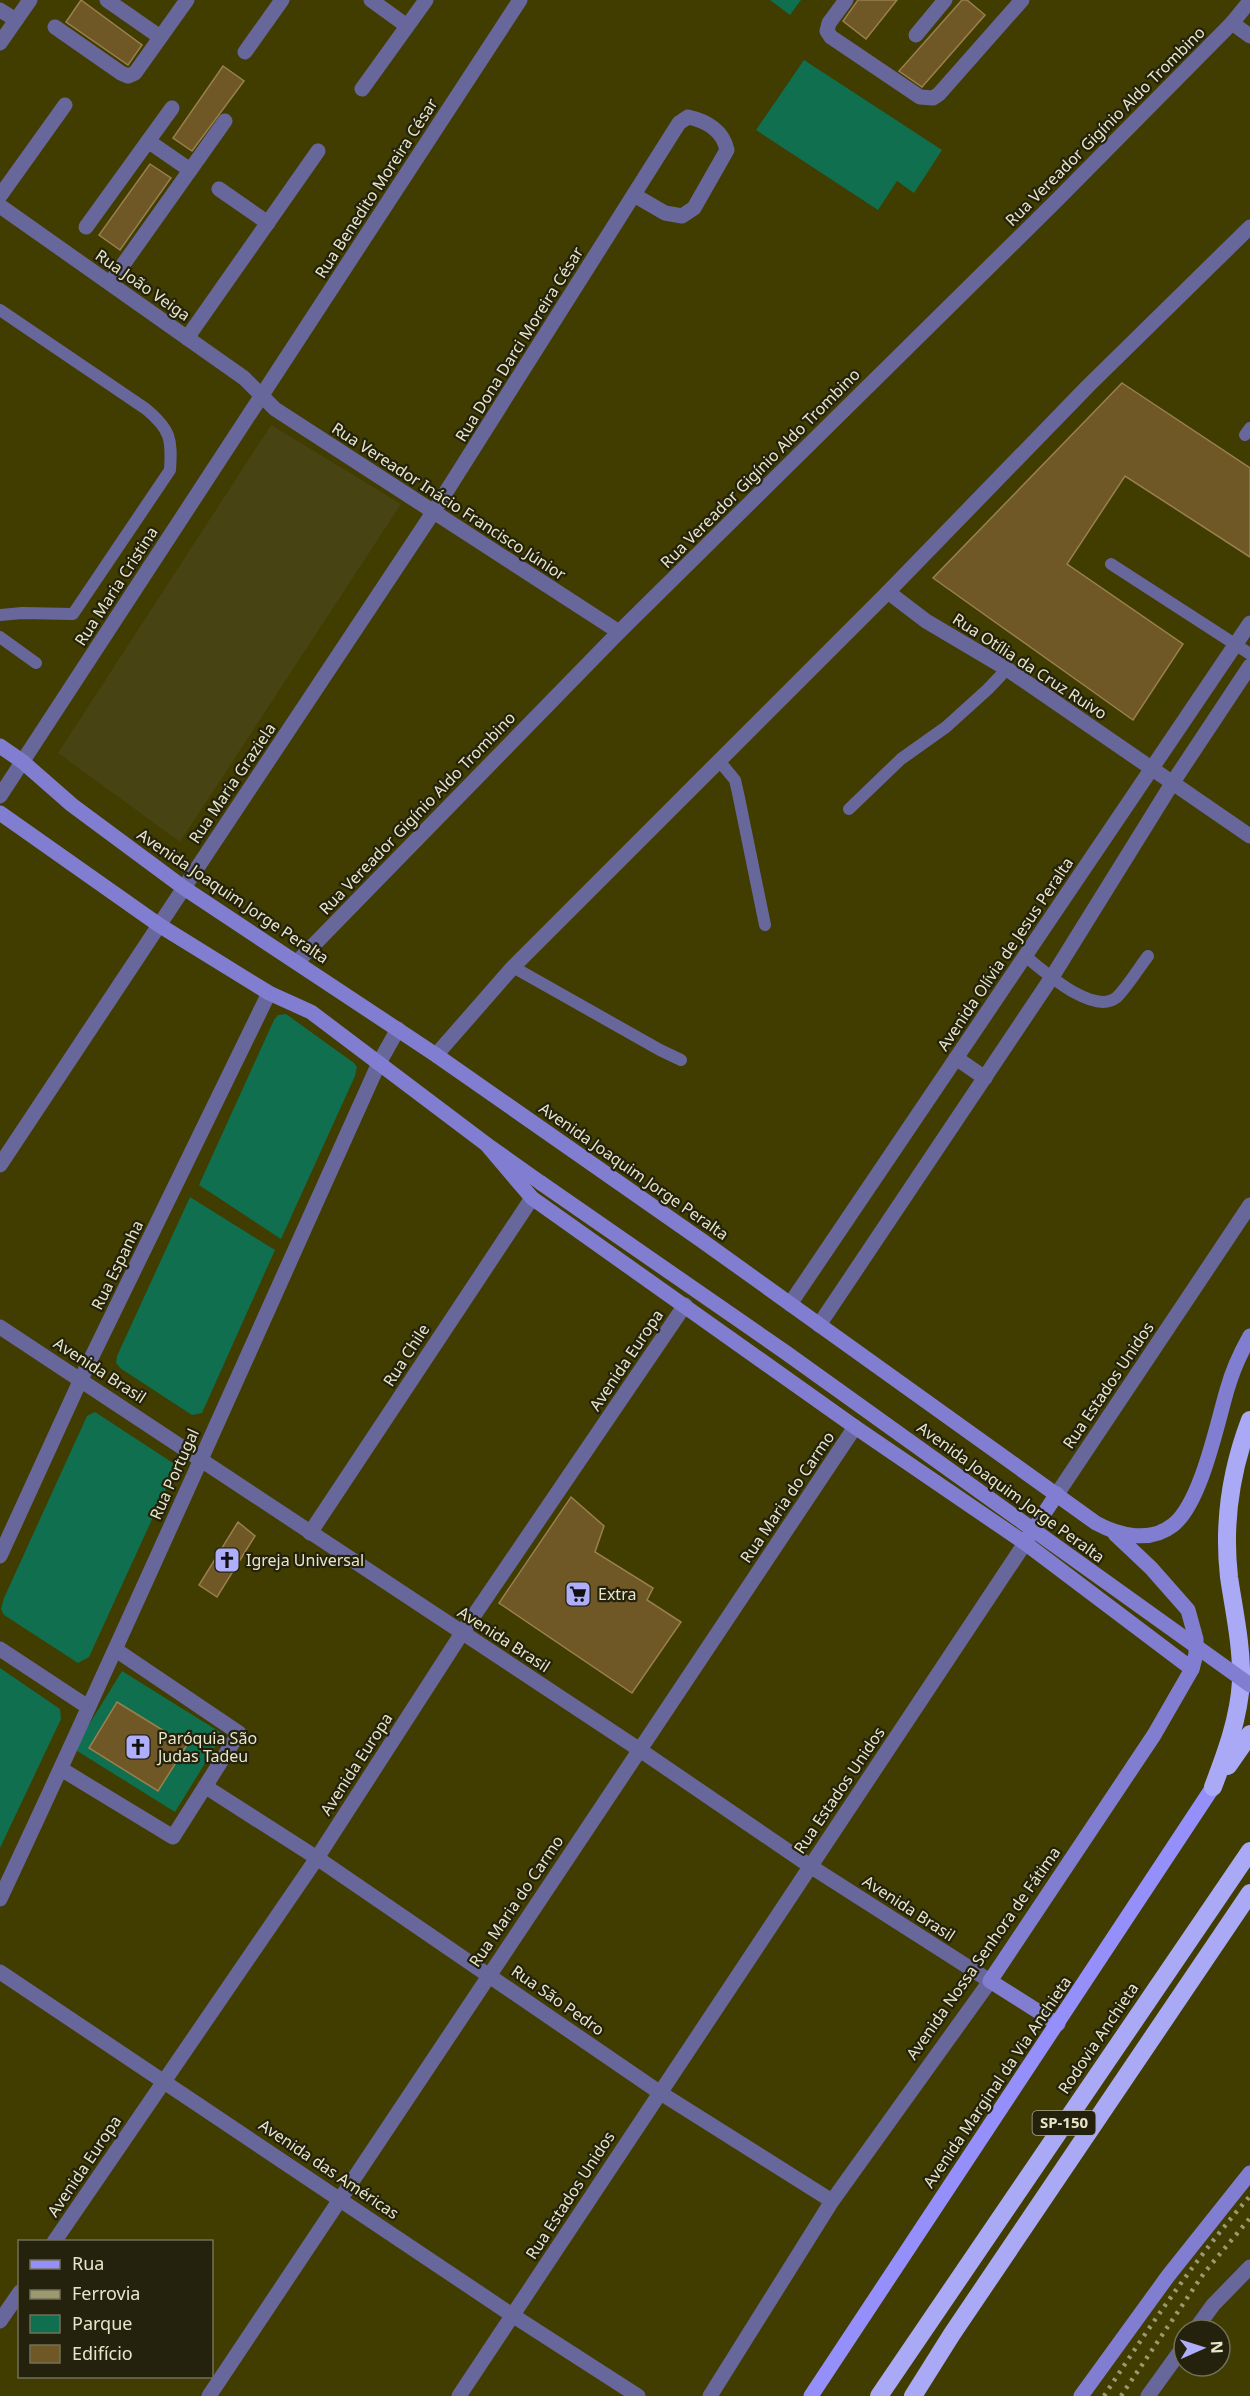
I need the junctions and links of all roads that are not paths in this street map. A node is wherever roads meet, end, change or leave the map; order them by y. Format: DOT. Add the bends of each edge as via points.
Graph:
graph roads {
  1 [pos="30,0"];
  2 [pos="107,0"];
  3 [pos="187,0"];
  4 [pos="282,0"];
  5 [pos="371,0"];
  6 [pos="426,0"];
  7 [pos="520,0"];
  8 [pos="846,0"];
  9 [pos="945,0"];
  10 [pos="1020,1"];
  11 [pos="1248,1"];
  12 [pos="0,10"];
  13 [pos="16,20"];
  14 [pos="1232,23"];
  15 [pos="407,26"];
  16 [pos="55,27"];
  17 [pos="916,35"];
  18 [pos="1250,36"];
  19 [pos="160,37"];
  20 [pos="0,43"];
  21 [pos="245,52"];
  22 [pos="363,89"];
  23 [pos="65,105"];
  24 [pos="172,108"];
  25 [pos="225,122"];
  26 [pos="148,141"];
  27 [pos="318,151"];
  28 [pos="190,170"];
  29 [pos="219,189"];
  30 [pos="634,195"];
  31 [pos="0,196"];
  32 [pos="0,206"];
  33 [pos="268,223"];
  34 [pos="86,227"];
  35 [pos="1250,227"];
  36 [pos="110,284"];
  37 [pos="0,310"];
  38 [pos="187,338"];
  39 [pos="262,396"];
  40 [pos="434,511"];
  41 [pos="1111,564"];
  42 [pos="888,592"];
  43 [pos="0,615"];
  44 [pos="1250,623"];
  45 [pos="619,632"];
  46 [pos="0,637"];
  47 [pos="1235,645"];
  48 [pos="1250,654"];
  49 [pos="36,663"];
  50 [pos="1250,666"];
  51 [pos="1007,669"];
  52 [pos="0,746"];
  53 [pos="23,762"];
  54 [pos="720,762"];
  55 [pos="1153,768"];
  56 [pos="1173,782"];
  57 [pos="0,796"];
  58 [pos="849,809"];
  59 [pos="0,813"];
  60 [pos="1250,836"];
  61 [pos="184,888"];
  62 [pos="159,925"];
  63 [pos="765,925"];
  64 [pos="1025,956"];
  65 [pos="1148,956"];
  66 [pos="298,962"];
  67 [pos="513,967"];
  68 [pos="1052,977"];
  69 [pos="269,993"];
  70 [pos="398,1029"];
  71 [pos="436,1055"];
  72 [pos="956,1058"];
  73 [pos="681,1060"];
  74 [pos="379,1063"];
  75 [pos="985,1078"];
  76 [pos="486,1144"];
  77 [pos="0,1165"];
  78 [pos="532,1198"];
  79 [pos="1250,1205"];
  80 [pos="790,1304"];
  81 [pos="685,1305"];
  82 [pos="819,1325"];
  83 [pos="0,1327"];
  84 [pos="1247,1341"];
  85 [pos="81,1379"];
  86 [pos="1250,1420"];
  87 [pos="855,1427"];
  88 [pos="200,1459"];
  89 [pos="1057,1494"];
  90 [pos="310,1533"];
  91 [pos="1115,1534"];
  92 [pos="1024,1543"];
  93 [pos="0,1556"];
  94 [pos="462,1633"];
  95 [pos="0,1648"];
  96 [pos="116,1650"];
  97 [pos="1192,1669"];
  98 [pos="1250,1685"];
  99 [pos="88,1707"];
  100 [pos="1250,1734"];
  101 [pos="640,1750"];
  102 [pos="61,1769"];
  103 [pos="206,1787"];
  104 [pos="1213,1787"];
  105 [pos="1250,1851"];
  106 [pos="317,1858"];
  107 [pos="810,1866"];
  108 [pos="1250,1893"];
  109 [pos="0,1899"];
  110 [pos="0,1972"];
  111 [pos="489,1974"];
  112 [pos="990,1981"];
  113 [pos="1058,2024"];
  114 [pos="164,2082"];
  115 [pos="659,2092"];
  116 [pos="1250,2173"];
  117 [pos="341,2198"];
  118 [pos="832,2200"];
  119 [pos="55,2240"];
  120 [pos="1247,2275"];
  121 [pos="18,2295"];
  122 [pos="512,2315"];
  123 [pos="1204,2318"];
  124 [pos="0,2321"];
  125 [pos="1172,2363"];
  126 [pos="209,2396"];
  127 [pos="459,2396"];
  128 [pos="638,2396"];
  129 [pos="710,2396"];
  130 [pos="811,2396"];
  131 [pos="879,2396"];
  132 [pos="914,2396"];
  133 [pos="1081,2396"];
  134 [pos="1148,2396"];
  1 -- 13 [label="street"];
  2 -- 19 [label="street"];
  3 -- 19 [label="street"];
  4 -- 21 [label="street"];
  5 -- 15 [label="street"];
  6 -- 15 [label="street"];
  7 -- 39 [label="street, Rua Benedito Moreira César"];
  8 -- 10 [label="street" via="826,31 927,99 939,94"];
  9 -- 17 [label="street"];
  11 -- 14 [label="street, Rua Vereador Gigínio Aldo Trombino"];
  12 -- 13 [label="street"];
  13 -- 20 [label="street"];
  14 -- 18 [label="street"];
  14 -- 45 [label="street, Rua Vereador Gigínio Aldo Trombino"];
  15 -- 22 [label="street"];
  16 -- 19 [label="street" via="128,76 135,73"];
  23 -- 31 [label="street"];
  24 -- 26 [label="street"];
  25 -- 28 [label="street"];
  26 -- 28 [label="street"];
  26 -- 34 [label="street"];
  27 -- 33 [label="street"];
  28 -- 36 [label="street"];
  29 -- 33 [label="street"];
  30 -- 30 [label="street, Rua Dona Darci Moreira César" via="680,123 688,117 719,132 727,150 694,208 681,216 665,213"];
  30 -- 40 [label="street, Rua Dona Darci Moreira César"];
  32 -- 36 [label="street, Rua João Veiga"];
  33 -- 38 [label="street"];
  35 -- 42 [label="street" via="1088,386"];
  36 -- 38 [label="street, Rua João Veiga"];
  37 -- 43 [label="lane" via="146,409 160,421 172,444 170,470 73,614"];
  38 -- 39 [label="street, Rua João Veiga" via="244,378"];
  39 -- 40 [label="street, Rua Vereador Inácio Francisco Júnior" via="275,410"];
  39 -- 53 [label="street, Rua Maria Cristina"];
  40 -- 45 [label="street, Rua Vereador Inácio Francisco Júnior"];
  40 -- 61 [label="street, Rua Maria Graziela"];
  41 -- 47 [label="lane"];
  42 -- 51 [label="street, Rua Otília da Cruz Ruivo" via="926,621"];
  42 -- 54 [label="street"];
  44 -- 47 [label="street, Avenida Olívia de Jesus Peralta"];
  45 -- 66 [label="street, Rua Vereador Gigínio Aldo Trombino"];
  46 -- 49 [label="lane"];
  47 -- 48 [label="lane"];
  47 -- 55 [label="street, Avenida Olívia de Jesus Peralta"];
  50 -- 56 [label="street"];
  51 -- 55 [label="street, Rua Otília da Cruz Ruivo"];
  51 -- 58 [label="lane"];
  52 -- 53 [label="street, Avenida Joaquim Jorge Peralta"];
  53 -- 57 [label="street, Rua Maria Cristina"];
  53 -- 61 [label="street, Avenida Joaquim Jorge Peralta" via="72,805"];
  54 -- 63 [label="lane" via="729,770 738,794"];
  54 -- 67 [label="street"];
  55 -- 56 [label="street, Rua Otília da Cruz Ruivo"];
  55 -- 64 [label="street, Avenida Olívia de Jesus Peralta"];
  56 -- 60 [label="street, Rua Otília da Cruz Ruivo"];
  56 -- 68 [label="street"];
  59 -- 62 [label="street, Avenida Joaquim Jorge Peralta"];
  61 -- 62 [label="street, Rua Maria Graziela"];
  61 -- 66 [label="street, Avenida Joaquim Jorge Peralta"];
  62 -- 69 [label="street, Avenida Joaquim Jorge Peralta"];
  62 -- 77 [label="street, Rua Maria Graziela"];
  64 -- 68 [label="lane"];
  64 -- 72 [label="street, Avenida Olívia de Jesus Peralta"];
  65 -- 68 [label="lane" via="1116,997 1105,1003 1091,1002"];
  66 -- 70 [label="street, Avenida Joaquim Jorge Peralta"];
  67 -- 71 [label="street"];
  67 -- 73 [label="lane"];
  68 -- 75 [label="street"];
  69 -- 74 [label="street, Avenida Joaquim Jorge Peralta" via="311,1012"];
  69 -- 85 [label="street, Rua Espanha"];
  70 -- 71 [label="street, Avenida Joaquim Jorge Peralta"];
  70 -- 74 [label="street, Rua Portugal"];
  71 -- 80 [label="street, Avenida Joaquim Jorge Peralta"];
  72 -- 75 [label="street"];
  72 -- 80 [label="street, Avenida Olívia de Jesus Peralta"];
  74 -- 76 [label="street, Avenida Joaquim Jorge Peralta"];
  74 -- 88 [label="street, Rua Portugal"];
  75 -- 82 [label="street"];
  76 -- 78 [label="street, Avenida Joaquim Jorge Peralta"];
  76 -- 98 [label="street, Avenida Joaquim Jorge Peralta, bridge" via="785,1352"];
  78 -- 81 [label="street, Avenida Joaquim Jorge Peralta"];
  78 -- 90 [label="street, Rua Chile"];
  79 -- 89 [label="street, Rua Estados Unidos"];
  80 -- 82 [label="street, Avenida Joaquim Jorge Peralta"];
  81 -- 87 [label="street, Avenida Joaquim Jorge Peralta"];
  81 -- 94 [label="street, Avenida Europa"];
  82 -- 89 [label="street, Avenida Joaquim Jorge Peralta"];
  83 -- 85 [label="street, Avenida Brasil"];
  84 -- 91 [label="street, Avenida Joaquim Jorge Peralta" via="1227,1388 1190,1506 1173,1525 1156,1534"];
  85 -- 88 [label="street, Avenida Brasil"];
  85 -- 93 [label="street, Rua Espanha"];
  86 -- 104 [label="highway" via="1234,1471 1227,1540 1241,1682 1227,1751"];
  87 -- 92 [label="street, Avenida Joaquim Jorge Peralta"];
  87 -- 101 [label="street, Rua Maria do Carmo"];
  88 -- 90 [label="street, Avenida Brasil"];
  88 -- 96 [label="street, Rua Portugal"];
  89 -- 91 [label="street, Avenida Joaquim Jorge Peralta"];
  89 -- 92 [label="street, Rua Estados Unidos"];
  90 -- 94 [label="street, Avenida Brasil"];
  91 -- 97 [label="street, Avenida Nossa Senhora de Fátima" via="1188,1610 1196,1639"];
  92 -- 97 [label="street, Avenida Joaquim Jorge Peralta"];
  92 -- 107 [label="street, Rua Estados Unidos"];
  94 -- 101 [label="street, Avenida Brasil"];
  94 -- 106 [label="street, Avenida Europa"];
  95 -- 99 [label="street"];
  96 -- 99 [label="street, Rua Portugal"];
  96 -- 103 [label="street" via="239,1732"];
  97 -- 112 [label="street, Avenida Nossa Senhora de Fátima" via="1154,1735"];
  99 -- 102 [label="street, Rua Portugal"];
  100 -- 104 [label="highway"];
  101 -- 107 [label="street, Avenida Brasil"];
  101 -- 111 [label="street, Rua Maria do Carmo"];
  102 -- 103 [label="street" via="173,1837"];
  102 -- 109 [label="street, Rua Portugal"];
  103 -- 106 [label="street, Rua São Pedro"];
  104 -- 113 [label="main road, Avenida Marginal da Via Anchieta"];
  105 -- 131 [label="highway, Rodovia Anchieta / SP-150"];
  106 -- 111 [label="street, Rua São Pedro"];
  106 -- 114 [label="street, Avenida Europa"];
  107 -- 112 [label="street, Avenida Brasil"];
  107 -- 115 [label="street, Rua Estados Unidos"];
  108 -- 132 [label="highway, SP-150"];
  110 -- 114 [label="street, Avenida das Américas"];
  111 -- 115 [label="street, Rua São Pedro"];
  111 -- 117 [label="street, Rua Maria do Carmo"];
  112 -- 113 [label="street"];
  112 -- 118 [label="street, Avenida Nossa Senhora de Fátima"];
  113 -- 130 [label="main road, Avenida Marginal da Via Anchieta"];
  114 -- 117 [label="street, Avenida das Américas"];
  114 -- 119 [label="street, Avenida Europa"];
  115 -- 118 [label="street, Rua São Pedro"];
  115 -- 122 [label="street, Rua Estados Unidos"];
  116 -- 133 [label="street" via="1168,2276"];
  117 -- 122 [label="street, Avenida das Américas"];
  117 -- 126 [label="street, Rua Maria do Carmo"];
  118 -- 129 [label="street, Avenida Nossa Senhora de Fátima"];
  120 -- 123 [label="street"];
  121 -- 124 [label="street"];
  122 -- 127 [label="street, Rua Estados Unidos"];
  122 -- 128 [label="street, Avenida das Américas"];
  125 -- 134 [label="street"];
}
